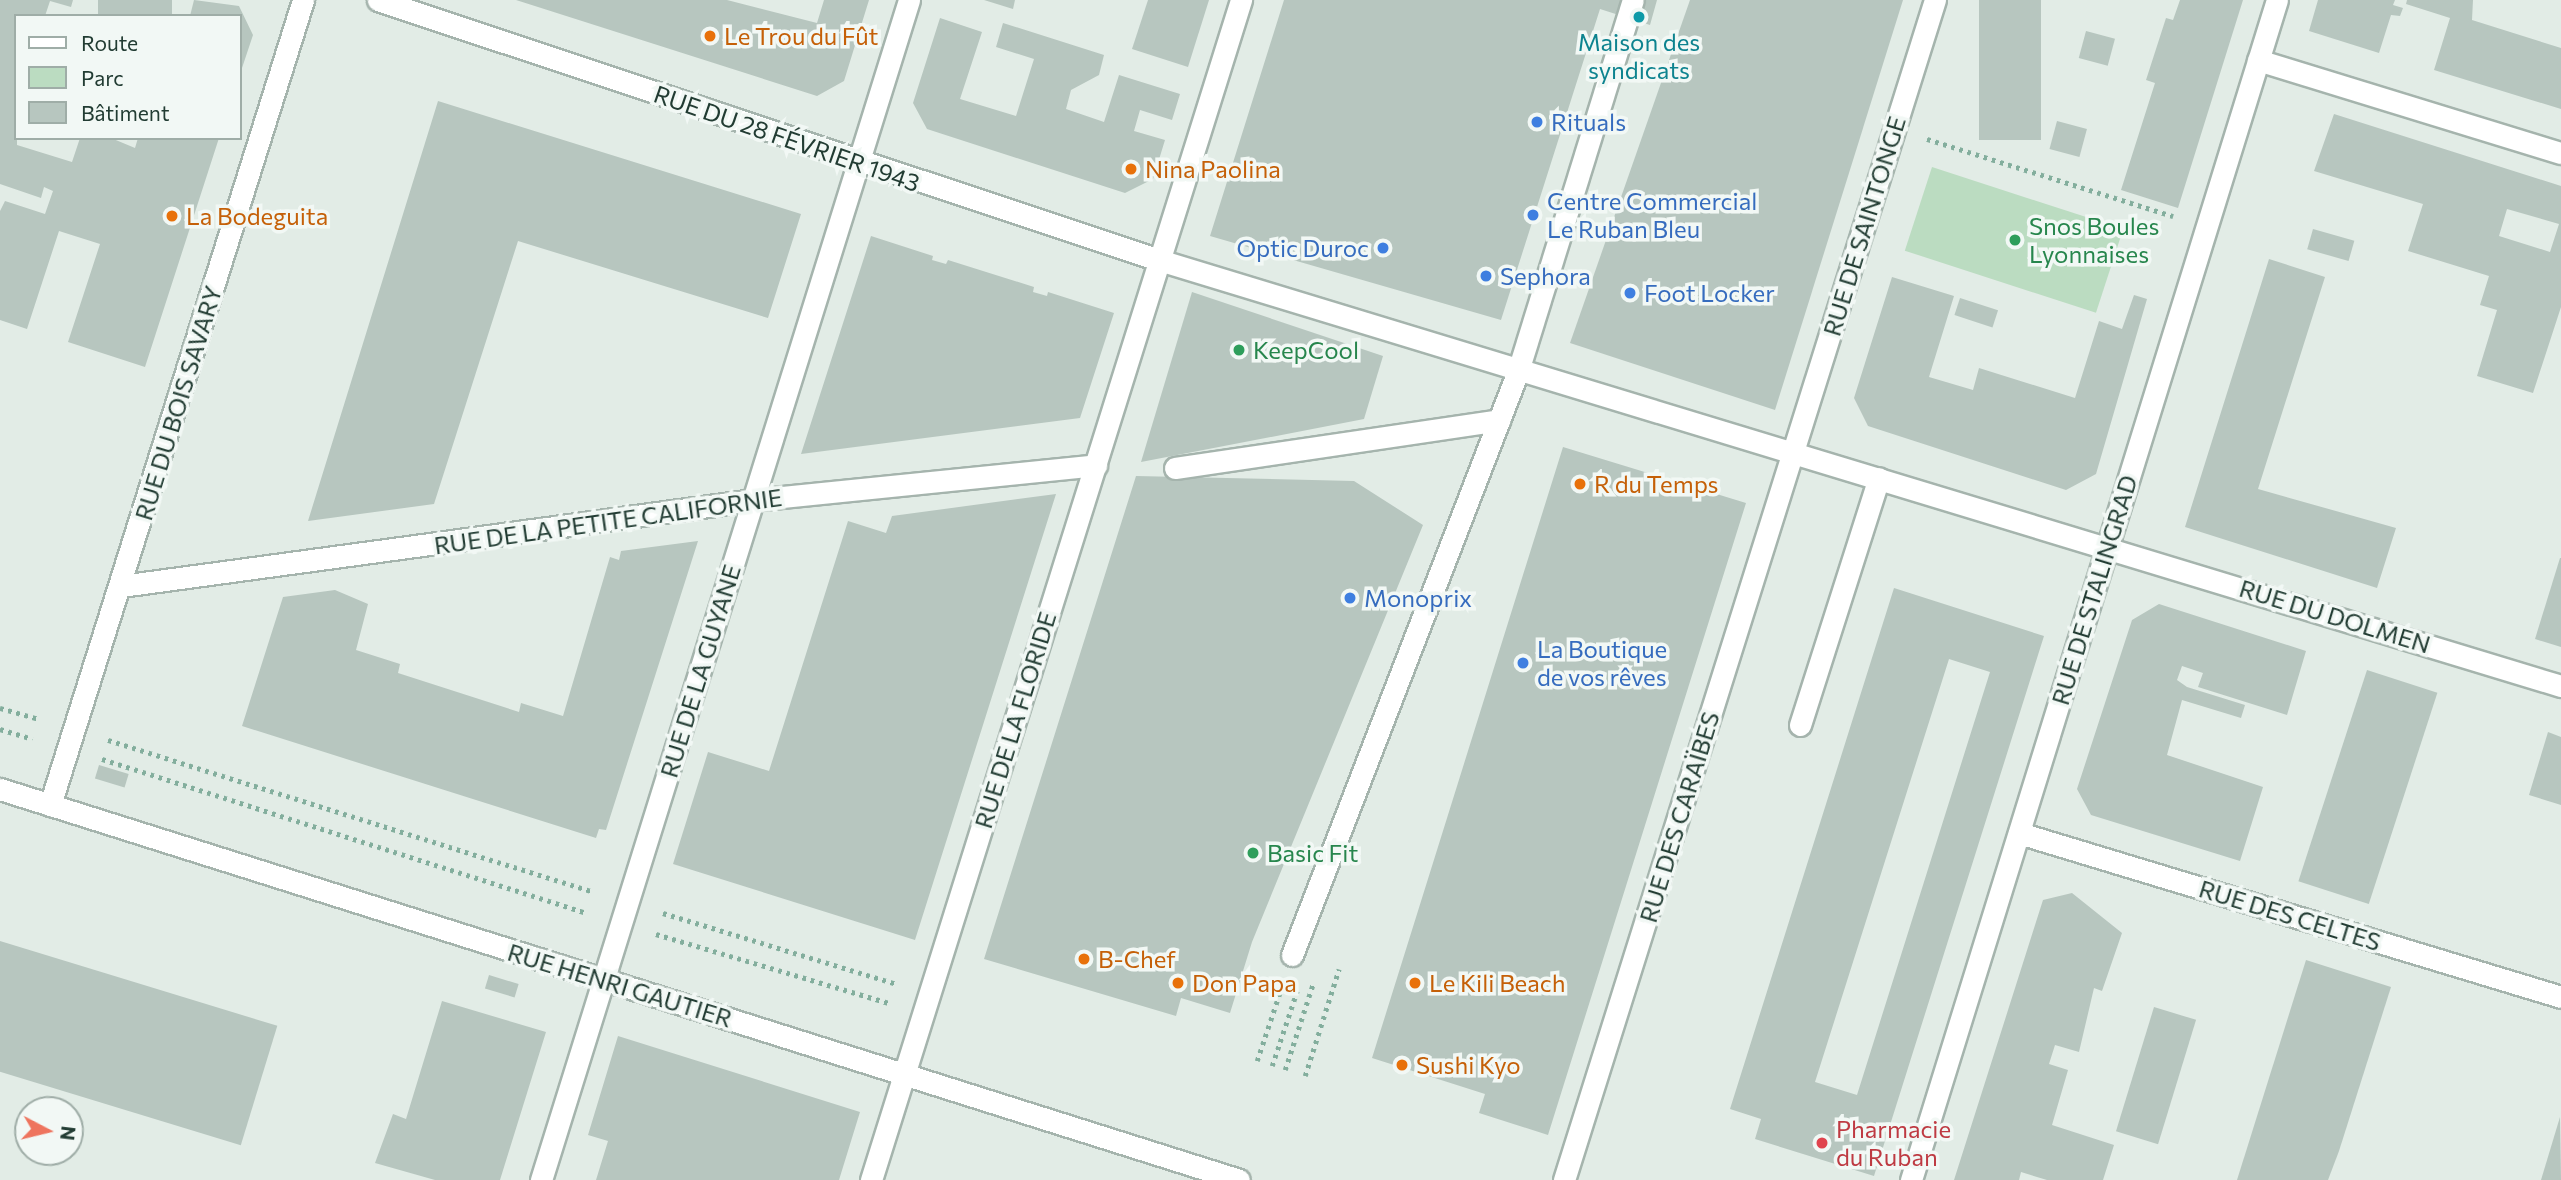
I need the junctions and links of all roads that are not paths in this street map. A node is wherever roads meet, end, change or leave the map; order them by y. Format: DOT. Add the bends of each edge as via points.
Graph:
graph roads {
  1 [pos="303,0"];
  2 [pos="377,0"];
  3 [pos="909,0"];
  4 [pos="1241,0"];
  5 [pos="1633,0"];
  6 [pos="1935,0"];
  7 [pos="2277,0"];
  8 [pos="2258,60"];
  9 [pos="2561,153"];
  10 [pos="858,162"];
  11 [pos="1159,261"];
  12 [pos="1518,371"];
  13 [pos="1499,420"];
  14 [pos="1793,453"];
  15 [pos="1096,465"];
  16 [pos="1175,468"];
  17 [pos="1879,478"];
  18 [pos="753,500"];
  19 [pos="2108,546"];
  20 [pos="121,586"];
  21 [pos="2561,686"];
  22 [pos="1800,724"];
  23 [pos="0,789"];
  24 [pos="50,805"];
  25 [pos="2019,833"];
  26 [pos="1292,955"];
  27 [pos="604,980"];
  28 [pos="2561,997"];
  29 [pos="904,1074"];
  30 [pos="541,1180"];
  31 [pos="871,1180"];
  32 [pos="1236,1180"];
  33 [pos="1564,1180"];
  34 [pos="1912,1180"];
  1 -- 20 [label="street, RUE DU BOIS SAVARY"];
  2 -- 10 [label="street, RUE DU 28 FÉVRIER 1943"];
  3 -- 10 [label="street, RUE DE LA GUYANE"];
  4 -- 11 [label="street, RUE DE LA FLORIDE"];
  5 -- 12 [label="street"];
  6 -- 14 [label="street, RUE DE SAINTONGE"];
  7 -- 8 [label="street, RUE DE STALINGRAD"];
  8 -- 9 [label="street"];
  8 -- 19 [label="street, RUE DE STALINGRAD"];
  10 -- 11 [label="street, RUE DU 28 FÉVRIER 1943"];
  10 -- 18 [label="street, RUE DE LA GUYANE"];
  11 -- 12 [label="street, RUE DU 28 FÉVRIER 1943"];
  11 -- 15 [label="street, RUE DE LA FLORIDE"];
  12 -- 13 [label="street"];
  12 -- 14 [label="street, RUE DU 28 FÉVRIER 1943"];
  13 -- 16 [label="street"];
  13 -- 26 [label="street"];
  14 -- 17 [label="street, RUE DU DOLMEN"];
  14 -- 33 [label="street, RUE DES CARAÏBES"];
  15 -- 18 [label="street, RUE DE LA PETITE CALIFORNIE"];
  15 -- 29 [label="street, RUE DE LA FLORIDE"];
  17 -- 19 [label="street, RUE DU DOLMEN"];
  17 -- 22 [label="street"];
  18 -- 20 [label="street, RUE DE LA PETITE CALIFORNIE"];
  18 -- 27 [label="street, RUE DE LA GUYANE"];
  19 -- 21 [label="street, RUE DU DOLMEN"];
  19 -- 25 [label="street, RUE DE STALINGRAD"];
  20 -- 24 [label="street, RUE DU BOIS SAVARY"];
  23 -- 24 [label="street, RUE HENRI GAUTIER"];
  24 -- 27 [label="street, RUE HENRI GAUTIER"];
  25 -- 28 [label="street, RUE DES CELTES"];
  25 -- 34 [label="street, RUE DE STALINGRAD"];
  27 -- 29 [label="street, RUE HENRI GAUTIER"];
  27 -- 30 [label="street, RUE DE LA GUYANE"];
  29 -- 31 [label="street, RUE DE LA FLORIDE"];
  29 -- 32 [label="street, RUE HENRI GAUTIER"];
}
